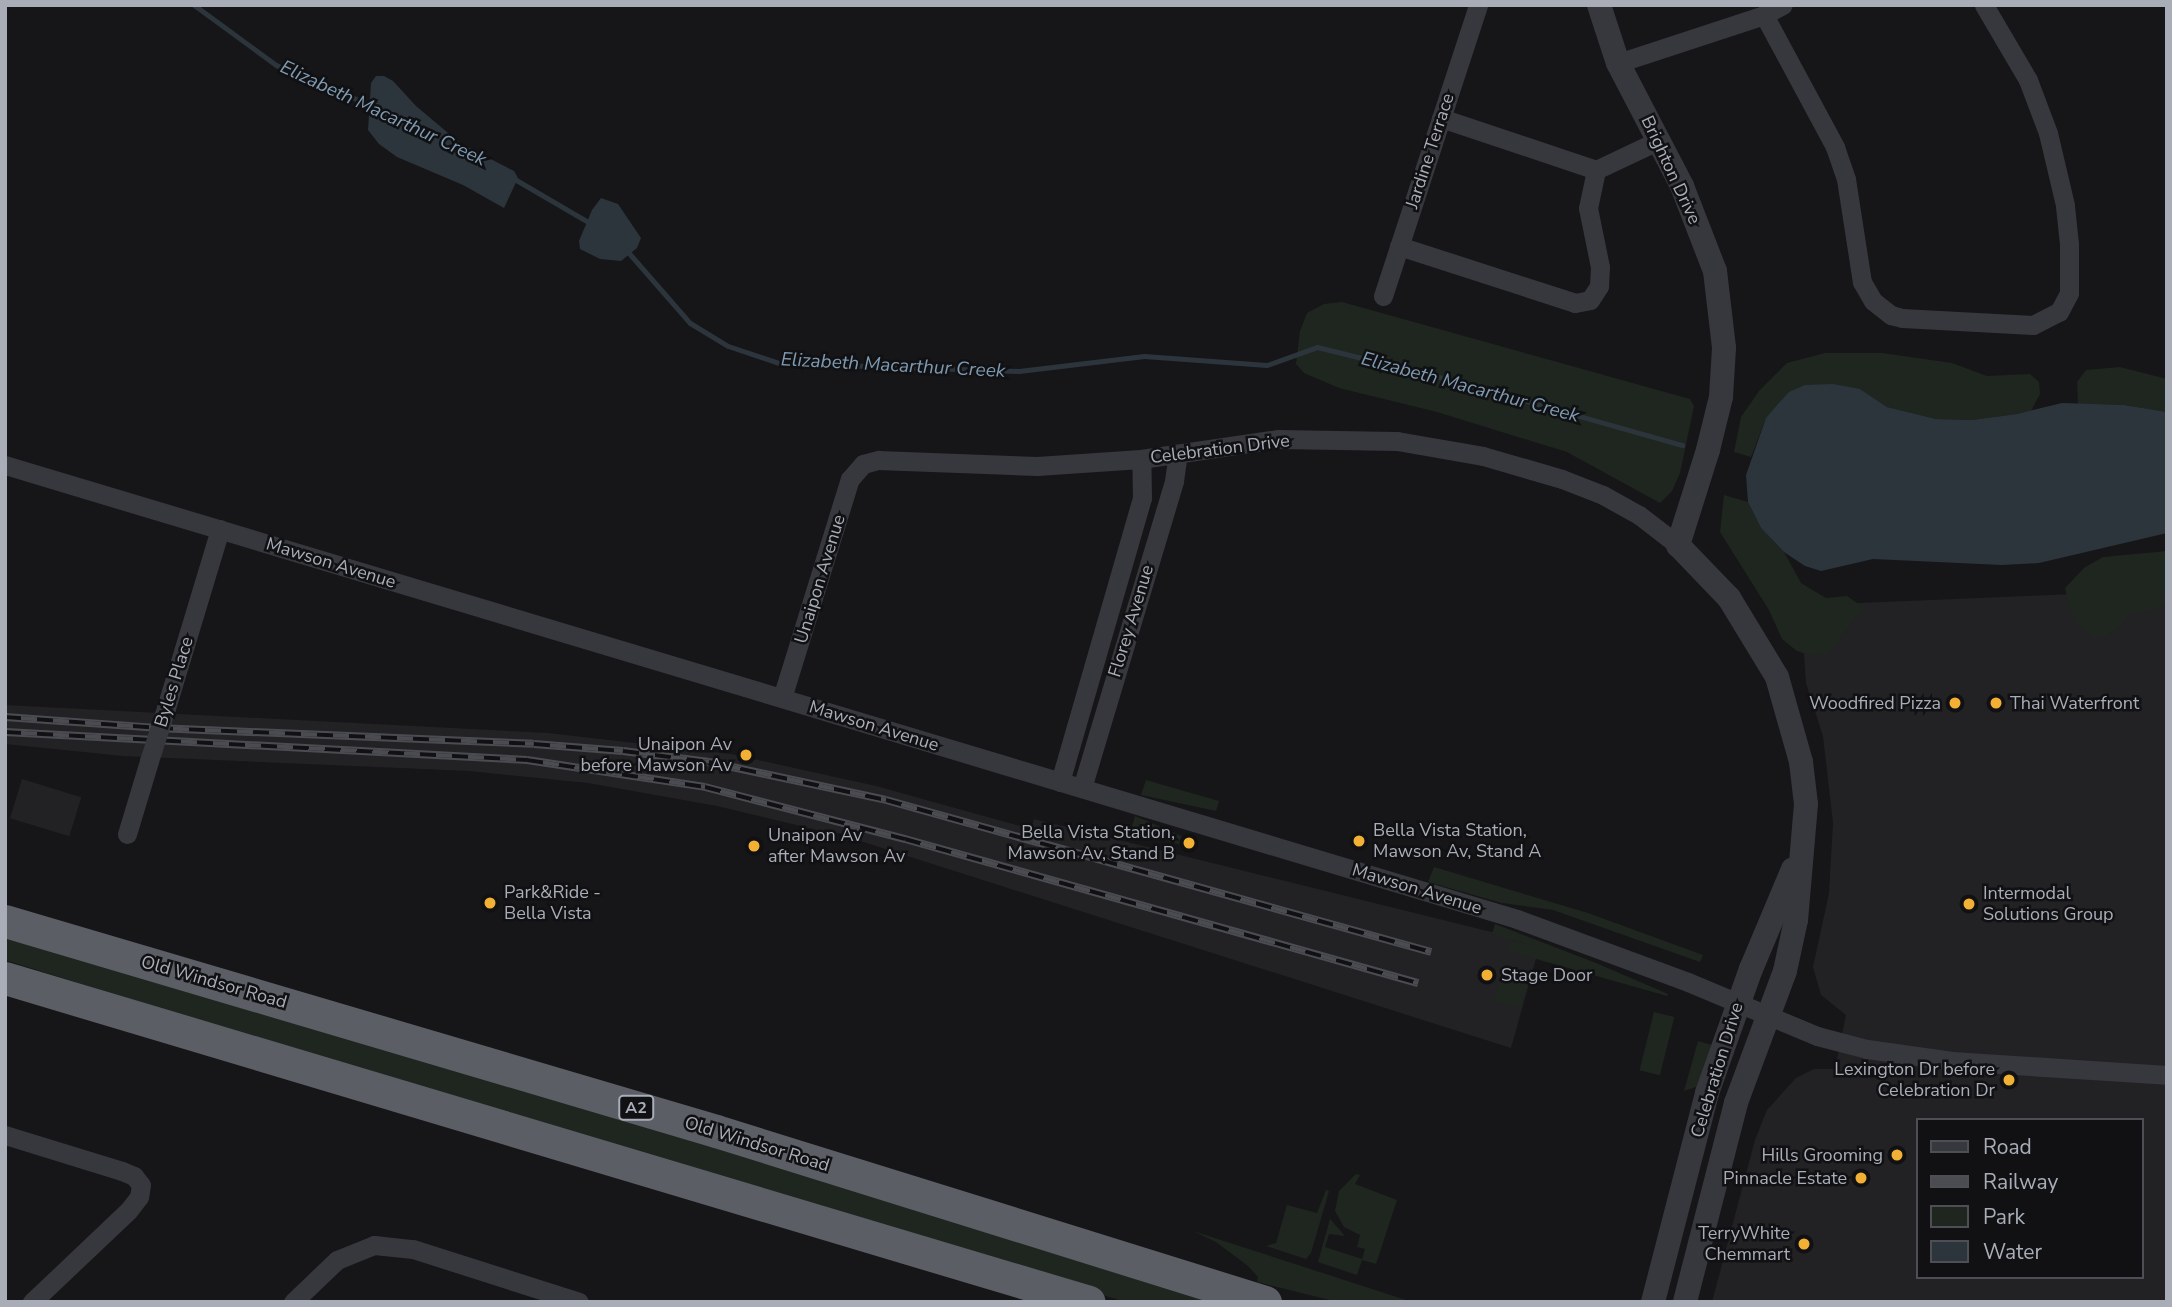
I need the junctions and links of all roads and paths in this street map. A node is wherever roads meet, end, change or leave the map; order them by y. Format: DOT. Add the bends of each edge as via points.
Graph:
graph roads {
  1 [pos="1478,5"];
  2 [pos="1599,5"];
  3 [pos="1783,5"];
  4 [pos="1984,5"];
  5 [pos="1764,15"];
  6 [pos="1618,63"];
  7 [pos="1441,118"];
  8 [pos="1657,141"];
  9 [pos="1596,170"];
  10 [pos="1399,246"];
  11 [pos="1383,296"];
  12 [pos="1178,454"];
  13 [pos="1142,459"];
  14 [pos="863,464"];
  15 [pos="5,465"];
  16 [pos="220,529"];
  17 [pos="1678,545"];
  18 [pos="782,698"];
  19 [pos="1060,782"];
  20 [pos="1082,788"];
  21 [pos="127,834"];
  22 [pos="1802,845"];
  23 [pos="5,921"];
  24 [pos="5,978"];
  25 [pos="1738,1002"];
  26 [pos="1769,1016"];
  27 [pos="2167,1075"];
  28 [pos="5,1135"];
  29 [pos="32,1302"];
  30 [pos="293,1302"];
  31 [pos="579,1302"];
  32 [pos="1089,1302"];
  33 [pos="1265,1302"];
  34 [pos="1653,1302"];
  35 [pos="1685,1302"];
  1 -- 7 [label="street, Jardine Terrace"];
  2 -- 6 [label="street, Brighton Drive"];
  3 -- 5 [label="street"];
  4 -- 5 [label="street" via="2036,99 2065,205 2069,293 2059,312 2033,326 1902,318 1872,301 1862,282 1846,179 1835,147"];
  5 -- 6 [label="street"];
  6 -- 8 [label="street, Brighton Drive"];
  7 -- 9 [label="street"];
  7 -- 10 [label="street, Jardine Terrace"];
  8 -- 9 [label="street"];
  8 -- 17 [label="street, Brighton Drive" via="1682,186 1715,271 1724,348 1721,397 1709,450"];
  9 -- 10 [label="street" via="1587,208 1600,267 1599,286 1590,300 1575,303"];
  10 -- 11 [label="street, Jardine Terrace"];
  12 -- 13 [label="street, Celebration Drive"];
  12 -- 17 [label="street, Celebration Drive" via="1278,439 1339,438 1397,441 1483,456 1603,495"];
  12 -- 20 [label="street, Florey Avenue" via="1174,481"];
  13 -- 14 [label="street, Celebration Drive" via="987,467 895,459"];
  13 -- 19 [label="street, Florey Avenue" via="1142,498"];
  14 -- 18 [label="street, Unaipon Avenue" via="850,479"];
  15 -- 16 [label="street, Mawson Avenue"];
  16 -- 18 [label="street, Mawson Avenue"];
  16 -- 21 [label="street, Byles Place, bridge"];
  17 -- 22 [label="street, Celebration Drive" via="1729,598 1777,677 1801,762 1806,804"];
  18 -- 19 [label="street, Mawson Avenue"];
  19 -- 20 [label="street, Mawson Avenue"];
  20 -- 25 [label="street, Mawson Avenue" via="1517,919"];
  22 -- 25 [label="street, Celebration Drive"];
  22 -- 26 [label="street, Celebration Drive" via="1796,920"];
  23 -- 33 [label="highway, Old Windsor Road / A2" via="716,1131"];
  24 -- 32 [label="highway"];
  25 -- 26 [label="street, Mawson Avenue"];
  25 -- 34 [label="street, Celebration Drive" via="1707,1093"];
  26 -- 27 [label="street, Mawson Avenue" via="1817,1035 1904,1055"];
  26 -- 35 [label="street, Celebration Drive" via="1728,1132"];
  28 -- 29 [label="street" via="122,1171 141,1185 129,1210"];
  30 -- 31 [label="street" via="337,1260 374,1245 413,1249"];
}
